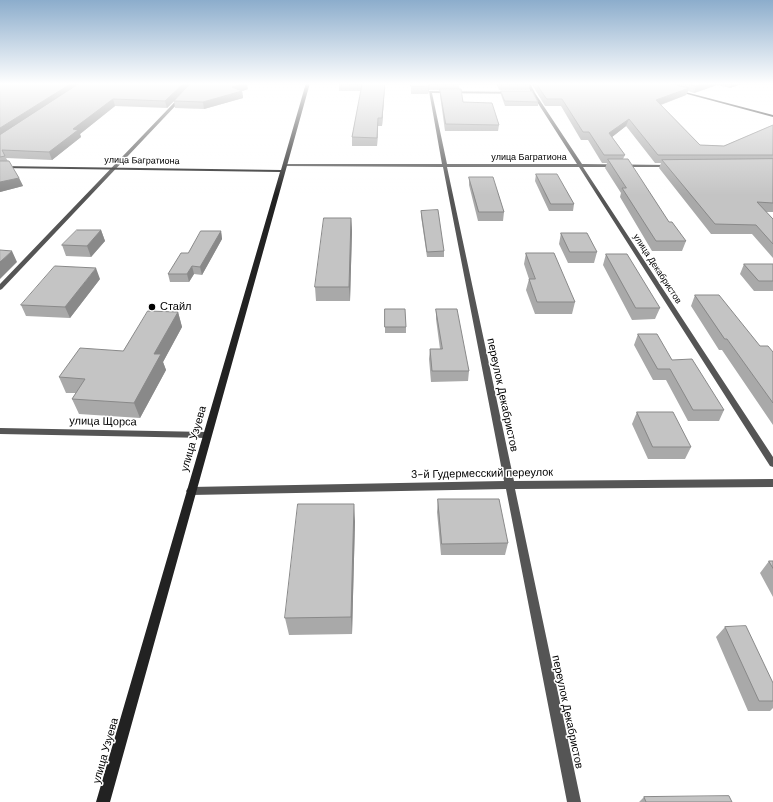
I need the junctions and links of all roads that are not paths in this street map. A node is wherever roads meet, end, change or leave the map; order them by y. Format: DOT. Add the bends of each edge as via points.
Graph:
graph roads {
  1 [pos="159,120"];
  2 [pos="297,120"];
  3 [pos="436,120"];
  4 [pos="551,120"];
  5 [pos="446,166"];
  6 [pos="580,166"];
  7 [pos="673,166"];
  8 [pos="0,167"];
  9 [pos="113,168"];
  10 [pos="284,168"];
  11 [pos="0,288"];
  12 [pos="0,431"];
  13 [pos="207,435"];
  14 [pos="773,464"];
  15 [pos="773,483"];
  16 [pos="509,485"];
  17 [pos="191,491"];
  18 [pos="102,802"];
  19 [pos="574,802"];
  1 -- 9 [label="street"];
  2 -- 10 [label="main road, улица Узуева"];
  3 -- 5 [label="street, переулок Декабристов"];
  4 -- 6 [label="street, улица Декабристов"];
  5 -- 6 [label="street, улица Багратиона"];
  5 -- 10 [label="street, улица Багратиона"];
  5 -- 16 [label="street, переулок Декабристов"];
  6 -- 7 [label="street, улица Багратиона"];
  6 -- 14 [label="street, улица Декабристов"];
  8 -- 9 [label="main road, улица Багратиона"];
  9 -- 10 [label="main road, улица Багратиона"];
  9 -- 11 [label="street"];
  10 -- 13 [label="main road, улица Узуева"];
  12 -- 13 [label="street, улица Щорса"];
  13 -- 17 [label="main road, улица Узуева"];
  15 -- 16 [label="street, 3-й Гудермесский переулок"];
  16 -- 17 [label="street, 3-й Гудермесский переулок"];
  16 -- 19 [label="street, переулок Декабристов"];
  17 -- 18 [label="main road, улица Узуева"];
}
